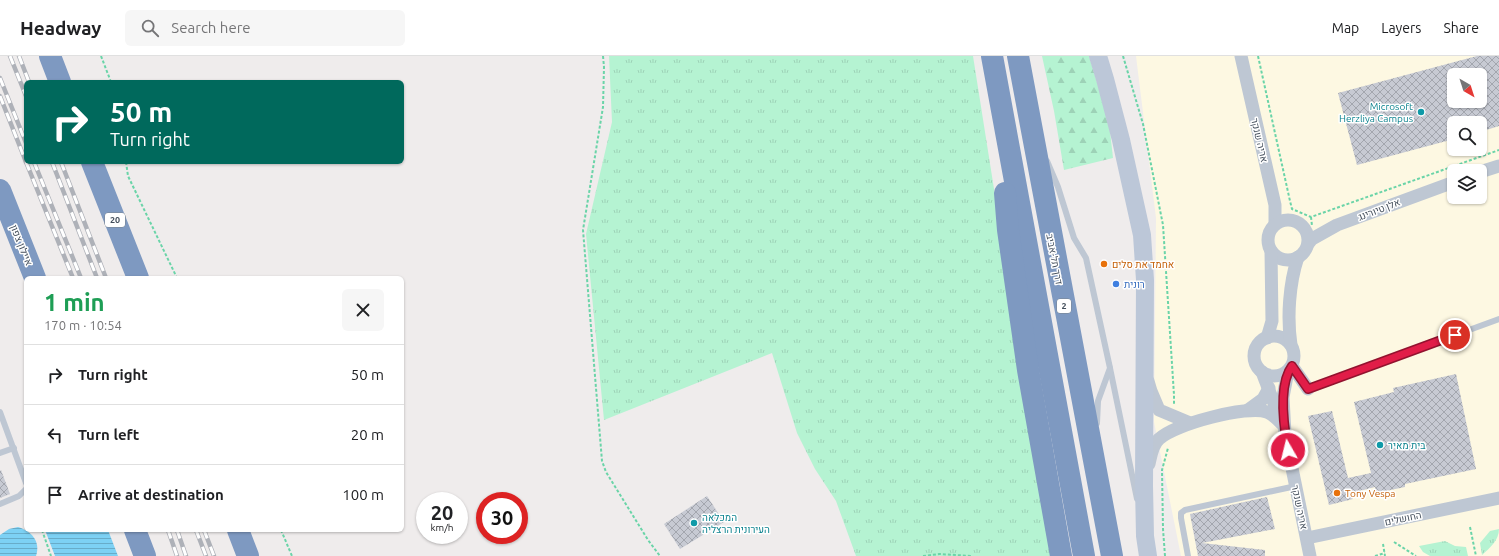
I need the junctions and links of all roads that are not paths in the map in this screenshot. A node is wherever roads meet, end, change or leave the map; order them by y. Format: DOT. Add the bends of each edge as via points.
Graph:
graph roads {
  1 [pos="50,56"];
  2 [pos="992,56"];
  3 [pos="1018,56"];
  4 [pos="1098,56"];
  5 [pos="1240,56"];
  6 [pos="59,80"];
  7 [pos="1000,100"];
  8 [pos="1029,119"];
  9 [pos="93,164"];
  10 [pos="1499,166"];
  11 [pos="1487,170"];
  12 [pos="1447,185"];
  13 [pos="0,190"];
  14 [pos="1275,224"];
  15 [pos="1308,244"];
  16 [pos="1271,251"];
  17 [pos="1298,257"];
  18 [pos="34,276"];
  19 [pos="137,276"];
  20 [pos="1499,319"];
  21 [pos="1267,338"];
  22 [pos="1291,345"];
  23 [pos="1110,368"];
  24 [pos="1290,368"];
  25 [pos="1145,372"];
  26 [pos="1262,372"];
  27 [pos="1269,388"];
  28 [pos="1308,389"];
  29 [pos="1248,410"];
  30 [pos="0,412"];
  31 [pos="1190,423"];
  32 [pos="1097,429"];
  33 [pos="1283,429"];
  34 [pos="1098,444"];
  35 [pos="14,448"];
  36 [pos="0,453"];
  37 [pos="1042,455"];
  38 [pos="24,477"];
  39 [pos="1144,486"];
  40 [pos="1296,486"];
  41 [pos="24,491"];
  42 [pos="1499,498"];
  43 [pos="0,504"];
  44 [pos="1103,512"];
  45 [pos="136,532"];
  46 [pos="239,532"];
  47 [pos="1145,536"];
  48 [pos="1307,538"];
  49 [pos="145,556"];
  50 [pos="248,556"];
  51 [pos="1055,556"];
  52 [pos="1061,556"];
  53 [pos="1084,556"];
  54 [pos="1112,556"];
  55 [pos="1148,556"];
  56 [pos="1188,556"];
  57 [pos="1310,556"];
  1 -- 6 [label="highway"];
  2 -- 7 [label="highway"];
  3 -- 8 [label="highway, דרך תל-אביב / 2"];
  4 -- 25 [label="main road" via="1122,140 1142,235 1145,280"];
  5 -- 14 [label="street, אריה שנקר" via="1275,205"];
  7 -- 37 [label="highway" via="1008,230"];
  7 -- 53 [label="highway"];
  8 -- 23 [label="lane" via="1058,187 1074,238 1086,258"];
  8 -- 44 [label="highway, דרך תל-אביב / 2"];
  9 -- 19 [label="highway, 20"];
  10 -- 11 [label="street"];
  12 -- 15 [label="street, אלן טיורינג" via="1337,225 1312,238"];
  13 -- 18 [label="highway, איילון צפון"];
  14 -- 15 [label="street" via="1286,220 1297,221 1305,228"];
  14 -- 16 [label="street" via="1269,234"];
  15 -- 17 [label="street"];
  16 -- 17 [label="street" via="1286,260"];
  16 -- 21 [label="street" via="1272,321"];
  17 -- 22 [label="street" via="1293,273 1288,328"];
  20 -- 28 [label="lane"];
  21 -- 22 [label="street" via="1278,337"];
  21 -- 26 [label="street" via="1258,345 1254,357"];
  22 -- 24 [label="street" via="1294,355"];
  23 -- 32 [label="lane" via="1098,401"];
  23 -- 47 [label="lane"];
  24 -- 26 [label="street" via="1278,376"];
  24 -- 28 [label="street"];
  24 -- 33 [label="street, אריה שנקר" via="1283,397"];
  25 -- 31 [label="street" via="1159,410"];
  25 -- 39 [label="main road"];
  26 -- 27 [label="street, אריה שנקר"];
  27 -- 29 [label="street" via="1263,399"];
  27 -- 33 [label="street, אריה שנקר"];
  29 -- 31 [label="street"];
  29 -- 33 [label="street" via="1267,412"];
  30 -- 35 [label="lane"];
  31 -- 39 [label="street" via="1158,439 1152,450"];
  33 -- 40 [label="street, אריה שנקר"];
  34 -- 44 [label="lane"];
  35 -- 36 [label="lane"];
  35 -- 38 [label="lane"];
  37 -- 51 [label="lane"];
  37 -- 52 [label="highway"];
  39 -- 47 [label="main road"];
  40 -- 48 [label="street, אריה שנקר"];
  40 -- 56 [label="lane" via="1185,510 1181,513 1181,518"];
  41 -- 43 [label="lane" via="19,496"];
  42 -- 48 [label="street, החושלים"];
  44 -- 54 [label="highway, דרך תל-אביב / 2"];
  45 -- 49 [label="highway"];
  46 -- 50 [label="highway"];
  47 -- 55 [label="main road"];
  48 -- 57 [label="street, אריה שנקר"];
}
